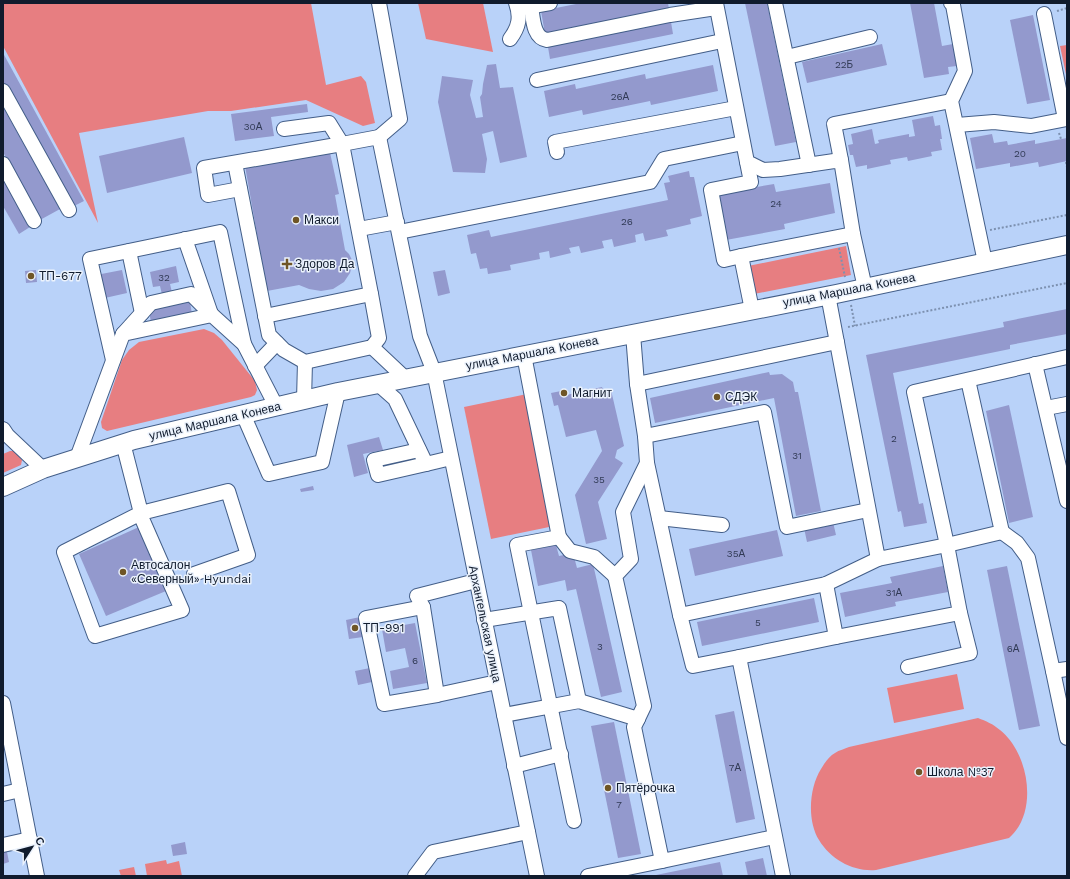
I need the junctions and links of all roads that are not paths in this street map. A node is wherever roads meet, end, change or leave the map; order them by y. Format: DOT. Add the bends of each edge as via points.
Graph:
graph roads {
  1 [pos="379,3"];
  2 [pos="550,3"];
  3 [pos="775,3"];
  4 [pos="951,3"];
  5 [pos="716,5"];
  6 [pos="521,6"];
  7 [pos="1044,14"];
  8 [pos="870,37"];
  9 [pos="510,39"];
  10 [pos="722,41"];
  11 [pos="787,57"];
  12 [pos="537,80"];
  13 [pos="3,91"];
  14 [pos="951,101"];
  15 [pos="736,108"];
  16 [pos="1066,119"];
  17 [pos="957,125"];
  18 [pos="284,129"];
  19 [pos="379,136"];
  20 [pos="743,143"];
  21 [pos="342,144"];
  22 [pos="557,152"];
  23 [pos="841,160"];
  24 [pos="747,162"];
  25 [pos="3,164"];
  26 [pos="235,164"];
  27 [pos="809,165"];
  28 [pos="763,170"];
  29 [pos="751,182"];
  30 [pos="240,189"];
  31 [pos="69,210"];
  32 [pos="34,221"];
  33 [pos="398,227"];
  34 [pos="359,229"];
  35 [pos="853,234"];
  36 [pos="185,239"];
  37 [pos="1067,246"];
  38 [pos="129,251"];
  39 [pos="741,256"];
  40 [pos="985,262"];
  41 [pos="865,288"];
  42 [pos="371,294"];
  43 [pos="828,295"];
  44 [pos="752,310"];
  45 [pos="142,313"];
  46 [pos="212,315"];
  47 [pos="265,316"];
  48 [pos="123,334"];
  49 [pos="633,334"];
  50 [pos="836,336"];
  51 [pos="277,343"];
  52 [pos="244,344"];
  53 [pos="372,347"];
  54 [pos="524,355"];
  55 [pos="1067,357"];
  56 [pos="114,360"];
  57 [pos="305,362"];
  58 [pos="1035,364"];
  59 [pos="256,366"];
  60 [pos="434,372"];
  61 [pos="406,378"];
  62 [pos="968,380"];
  63 [pos="378,384"];
  64 [pos="637,384"];
  65 [pos="338,392"];
  66 [pos="304,400"];
  67 [pos="1067,404"];
  68 [pos="276,406"];
  69 [pos="1046,408"];
  70 [pos="243,414"];
  71 [pos="4,434"];
  72 [pos="645,436"];
  73 [pos="123,443"];
  74 [pos="419,450"];
  75 [pos="77,458"];
  76 [pos="452,458"];
  77 [pos="646,463"];
  78 [pos="426,464"];
  79 [pos="43,469"];
  80 [pos="1065,486"];
  81 [pos="3,487"];
  82 [pos="1067,501"];
  83 [pos="868,510"];
  84 [pos="141,513"];
  85 [pos="659,518"];
  86 [pos="722,525"];
  87 [pos="1002,532"];
  88 [pos="559,537"];
  89 [pos="947,545"];
  90 [pos="878,559"];
  91 [pos="194,574"];
  92 [pos="615,576"];
  93 [pos="476,581"];
  94 [pos="826,584"];
  95 [pos="423,607"];
  96 [pos="531,613"];
  97 [pos="960,613"];
  98 [pos="680,615"];
  99 [pos="484,620"];
  100 [pos="836,637"];
  101 [pos="739,657"];
  102 [pos="908,667"];
  103 [pos="1067,669"];
  104 [pos="1053,671"];
  105 [pos="497,682"];
  106 [pos="437,695"];
  107 [pos="579,700"];
  108 [pos="3,704"];
  109 [pos="551,706"];
  110 [pos="504,715"];
  111 [pos="638,719"];
  112 [pos="1067,738"];
  113 [pos="561,754"];
  114 [pos="514,766"];
  115 [pos="20,790"];
  116 [pos="3,794"];
  117 [pos="574,821"];
  118 [pos="528,832"];
  119 [pos="774,837"];
  120 [pos="30,839"];
  121 [pos="3,845"];
  122 [pos="662,861"];
  123 [pos="38,876"];
  124 [pos="415,876"];
  125 [pos="536,876"];
  126 [pos="588,876"];
  127 [pos="783,876"];
  1 -- 19 [label="street" via="400,119"];
  2 -- 6 [label="street"];
  3 -- 11 [label="street"];
  4 -- 14 [label="street" via="965,71"];
  5 -- 6 [label="street" via="547,40 538,35"];
  5 -- 10 [label="street"];
  6 -- 9 [label="street" via="518,26"];
  7 -- 16 [label="street"];
  8 -- 11 [label="street"];
  10 -- 12 [label="street"];
  10 -- 15 [label="street"];
  11 -- 27 [label="street"];
  13 -- 31 [label="street"];
  14 -- 17 [label="street"];
  14 -- 23 [label="street" via="834,124"];
  15 -- 20 [label="street"];
  15 -- 22 [label="street" via="555,142"];
  16 -- 17 [label="street" via="1031,126 994,122"];
  17 -- 40 [label="street"];
  18 -- 21 [label="street" via="329,123"];
  19 -- 21 [label="street"];
  19 -- 33 [label="street, Архангельская улица"];
  20 -- 24 [label="street"];
  20 -- 33 [label="street" via="664,158 650,182"];
  21 -- 26 [label="street"];
  21 -- 34 [label="street"];
  23 -- 27 [label="street"];
  23 -- 35 [label="street"];
  24 -- 28 [label="street"];
  24 -- 29 [label="street"];
  25 -- 32 [label="street"];
  26 -- 30 [label="street"];
  26 -- 30 [label="street" via="204,168 208,195"];
  27 -- 28 [label="street"];
  28 -- 29 [label="street"];
  29 -- 39 [label="street" via="710,190 724,260"];
  30 -- 47 [label="street"];
  33 -- 34 [label="street"];
  33 -- 60 [label="street, Архангельская улица" via="420,336"];
  34 -- 42 [label="street"];
  35 -- 39 [label="street"];
  35 -- 41 [label="street"];
  36 -- 38 [label="street"];
  36 -- 46 [label="street"];
  36 -- 52 [label="street" via="220,232"];
  37 -- 40 [label="main road, улица Маршала Конева"];
  38 -- 45 [label="street"];
  38 -- 56 [label="street" via="90,259"];
  39 -- 44 [label="street"];
  40 -- 41 [label="main road, улица Маршала Конева"];
  41 -- 43 [label="main road, улица Маршала Конева"];
  42 -- 47 [label="street"];
  42 -- 53 [label="street" via="379,338"];
  43 -- 44 [label="main road, улица Маршала Конева"];
  43 -- 50 [label="street"];
  44 -- 49 [label="main road, улица Маршала Конева"];
  45 -- 46 [label="street" via="151,303 191,294"];
  45 -- 48 [label="street"];
  46 -- 48 [label="street"];
  46 -- 52 [label="street"];
  47 -- 51 [label="street" via="269,335"];
  48 -- 56 [label="street"];
  49 -- 54 [label="main road, улица Маршала Конева"];
  49 -- 64 [label="street"];
  50 -- 64 [label="street"];
  50 -- 83 [label="street"];
  51 -- 57 [label="street"];
  51 -- 59 [label="street"];
  52 -- 59 [label="street"];
  53 -- 57 [label="street"];
  53 -- 61 [label="street"];
  54 -- 60 [label="main road, улица Маршала Конева"];
  54 -- 88 [label="street"];
  55 -- 58 [label="street"];
  56 -- 75 [label="street"];
  57 -- 66 [label="street"];
  58 -- 62 [label="street"];
  58 -- 69 [label="street"];
  59 -- 68 [label="street"];
  60 -- 61 [label="main road, улица Маршала Конева"];
  60 -- 76 [label="street, Архангельская улица"];
  61 -- 63 [label="main road, улица Маршала Конева"];
  62 -- 87 [label="street"];
  62 -- 89 [label="street" via="914,392"];
  63 -- 65 [label="main road, улица Маршала Конева"];
  63 -- 74 [label="street" via="395,399"];
  64 -- 72 [label="street"];
  65 -- 66 [label="main road, улица Маршала Конева"];
  65 -- 70 [label="street" via="322,462 269,474"];
  66 -- 68 [label="main road, улица Маршала Конева"];
  67 -- 69 [label="street"];
  68 -- 70 [label="main road, улица Маршала Конева"];
  69 -- 80 [label="street"];
  70 -- 73 [label="main road, улица Маршала Конева"];
  71 -- 79 [label="street"];
  72 -- 77 [label="street"];
  72 -- 83 [label="street" via="764,412 787,527"];
  73 -- 75 [label="main road, улица Маршала Конева"];
  73 -- 84 [label="street"];
  74 -- 78 [label="street"];
  74 -- 78 [label="street" via="374,460 378,475"];
  75 -- 79 [label="main road, улица Маршала Конева"];
  76 -- 78 [label="street"];
  76 -- 93 [label="street, Архангельская улица"];
  77 -- 85 [label="street"];
  77 -- 92 [label="street" via="622,512 631,559"];
  79 -- 81 [label="main road, улица Маршала Конева"];
  80 -- 82 [label="street"];
  83 -- 90 [label="street"];
  84 -- 84 [label="street" via="64,552 95,636 182,610"];
  84 -- 91 [label="street" via="228,490 248,555"];
  85 -- 86 [label="street"];
  85 -- 98 [label="street"];
  87 -- 89 [label="street"];
  87 -- 104 [label="street" via="1017,542 1028,558"];
  88 -- 92 [label="street" via="570,551 594,557"];
  88 -- 96 [label="street" via="517,545"];
  89 -- 90 [label="street"];
  89 -- 97 [label="street"];
  90 -- 94 [label="street"];
  92 -- 111 [label="street" via="644,706"];
  93 -- 95 [label="street" via="417,596"];
  93 -- 99 [label="street, Архангельская улица"];
  94 -- 98 [label="street"];
  94 -- 100 [label="street"];
  95 -- 106 [label="street"];
  95 -- 106 [label="street" via="366,618 384,704"];
  96 -- 99 [label="street"];
  96 -- 107 [label="street" via="559,608"];
  96 -- 109 [label="street"];
  97 -- 100 [label="street"];
  97 -- 102 [label="street" via="970,653"];
  98 -- 101 [label="street" via="693,666"];
  99 -- 105 [label="street, Архангельская улица"];
  100 -- 101 [label="street"];
  101 -- 119 [label="street"];
  103 -- 104 [label="street"];
  104 -- 112 [label="street"];
  105 -- 106 [label="street"];
  105 -- 110 [label="street, Архангельская улица"];
  107 -- 109 [label="street"];
  107 -- 111 [label="street"];
  108 -- 115 [label="street"];
  109 -- 110 [label="street"];
  109 -- 113 [label="street"];
  110 -- 114 [label="street, Архангельская улица"];
  111 -- 122 [label="street" via="634,727"];
  113 -- 114 [label="street"];
  113 -- 117 [label="street"];
  114 -- 118 [label="street, Архангельская улица"];
  115 -- 116 [label="street"];
  115 -- 120 [label="street"];
  118 -- 124 [label="street" via="433,852"];
  118 -- 125 [label="street, Архангельская улица"];
  119 -- 122 [label="street"];
  119 -- 127 [label="street"];
  120 -- 121 [label="street"];
  120 -- 123 [label="street"];
  122 -- 126 [label="street"];
}
